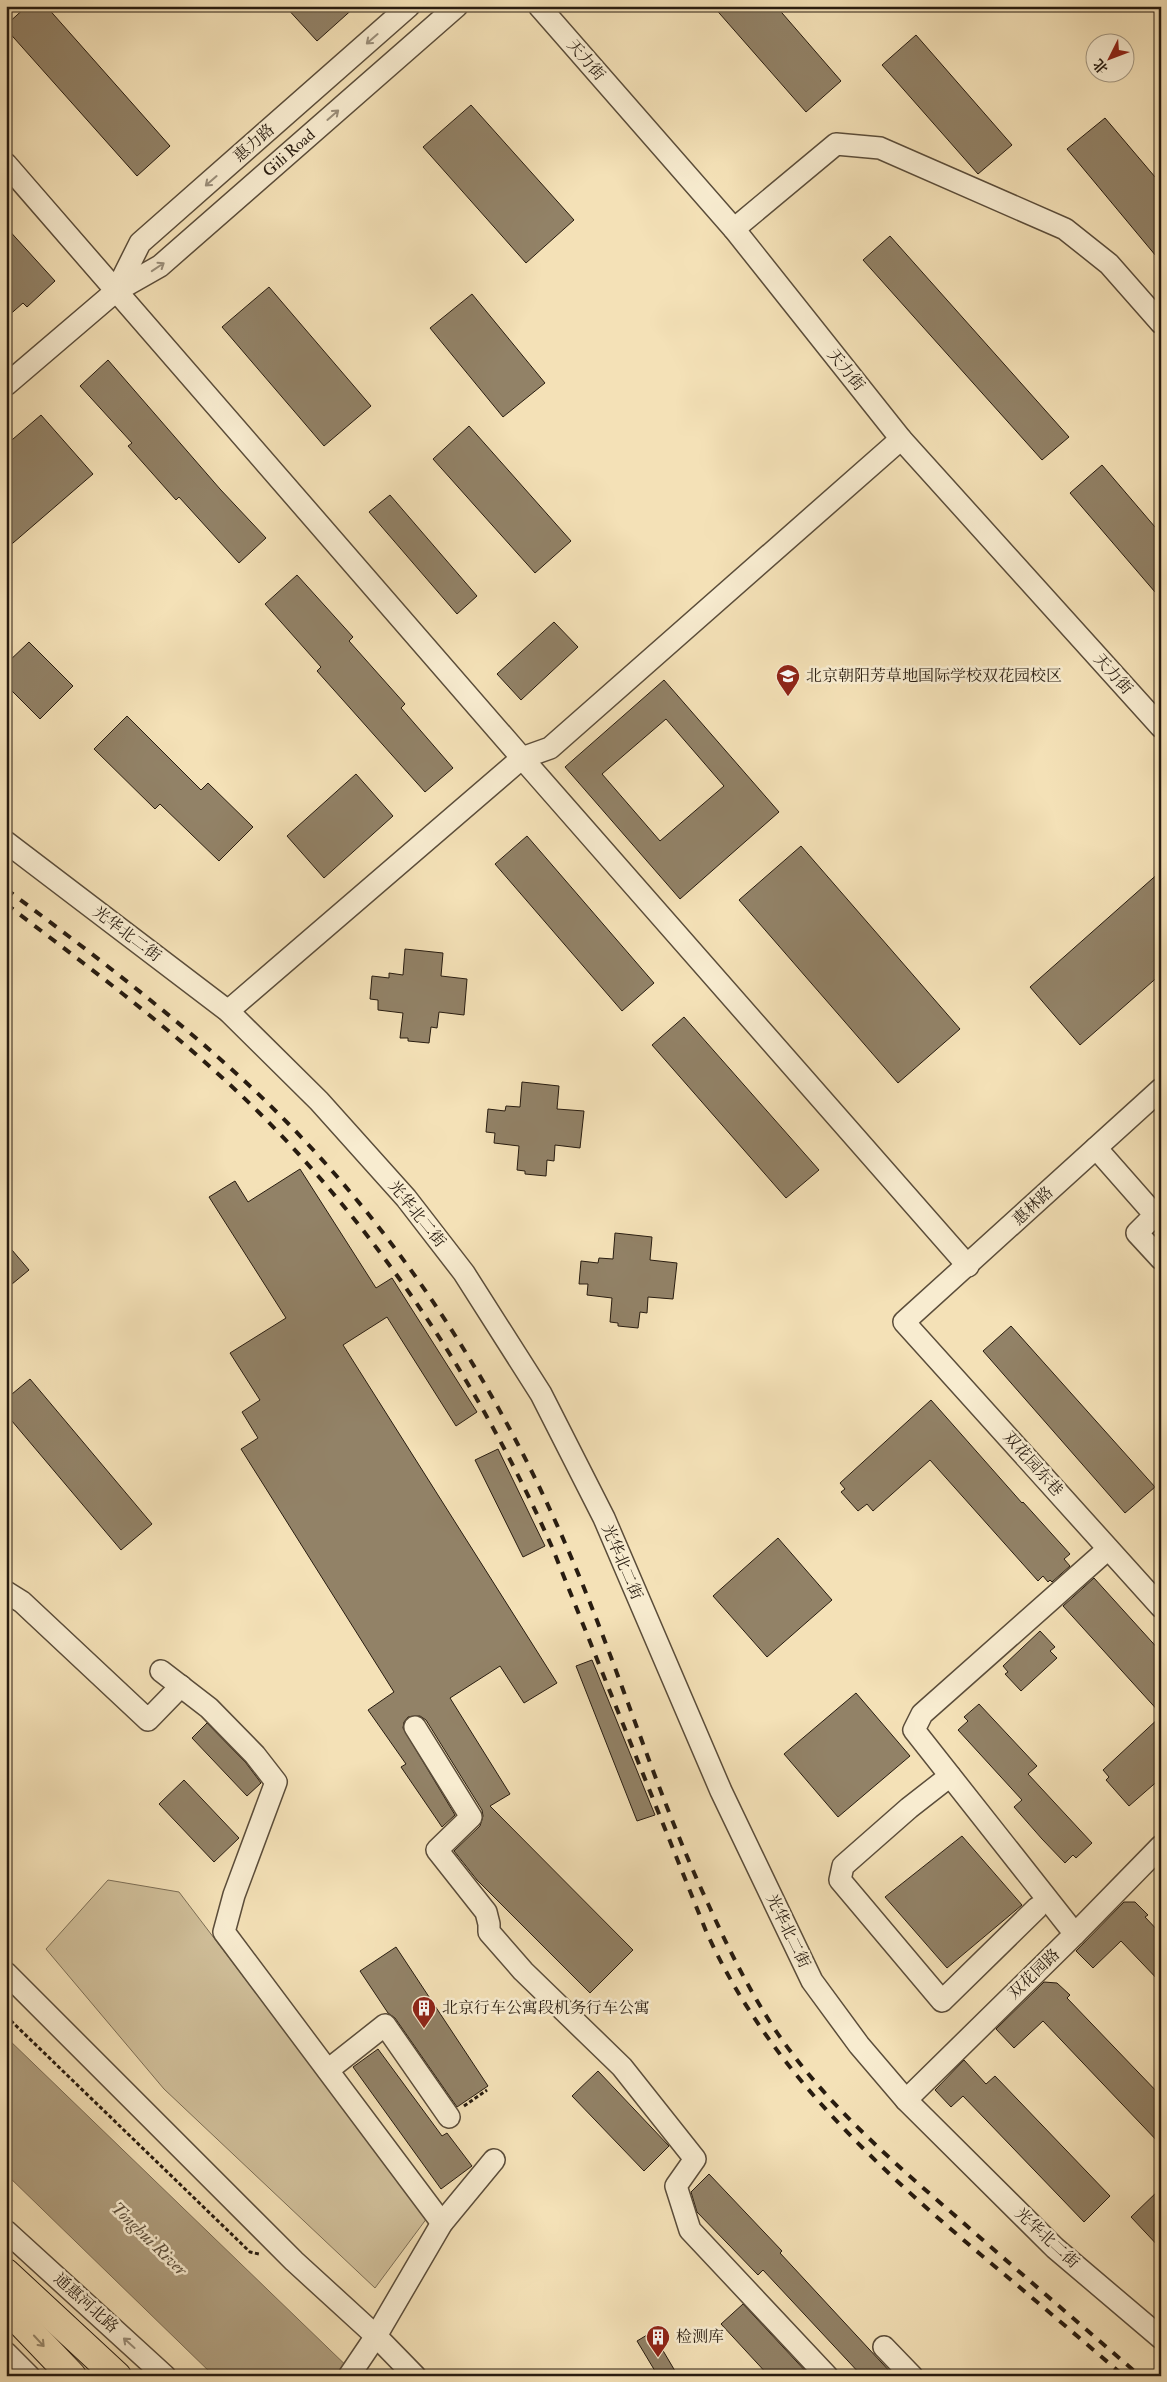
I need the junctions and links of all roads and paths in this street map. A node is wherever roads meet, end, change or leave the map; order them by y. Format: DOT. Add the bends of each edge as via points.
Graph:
graph roads {
  1 [pos="409,6"];
  2 [pos="457,6"];
  3 [pos="539,6"];
  4 [pos="6,164"];
  5 [pos="734,229"];
  6 [pos="116,291"];
  7 [pos="1161,324"];
  8 [pos="6,385"];
  9 [pos="901,439"];
  10 [pos="1161,727"];
  11 [pos="522,758"];
  12 [pos="6,842"];
  13 [pos="228,1012"];
  14 [pos="1161,1089"];
  15 [pos="1096,1148"];
  16 [pos="1161,1259"];
  17 [pos="968,1266"];
  18 [pos="904,1322"];
  19 [pos="1108,1549"];
  20 [pos="6,1592"];
  21 [pos="1161,1607"];
  22 [pos="161,1671"];
  23 [pos="181,1686"];
  24 [pos="415,1727"];
  25 [pos="950,1776"];
  26 [pos="1161,1846"];
  27 [pos="1037,1908"];
  28 [pos="1075,1934"];
  29 [pos="6,1973"];
  30 [pos="6,2016"];
  31 [pos="328,2070"];
  32 [pos="487,2090"];
  33 [pos="906,2100"];
  34 [pos="449,2117"];
  35 [pos="494,2160"];
  36 [pos="442,2223"];
  37 [pos="6,2231"];
  38 [pos="294,2260"];
  39 [pos="6,2273"];
  40 [pos="32,2298"];
  41 [pos="6,2307"];
  42 [pos="376,2336"];
  43 [pos="1161,2338"];
  44 [pos="884,2347"];
  45 [pos="6,2353"];
  46 [pos="29,2376"];
  47 [pos="72,2376"];
  48 [pos="107,2376"];
  49 [pos="116,2376"];
  50 [pos="165,2376"];
  51 [pos="350,2376"];
  52 [pos="415,2376"];
  53 [pos="827,2376"];
  54 [pos="912,2376"];
  1 -- 6 [label="street, 惠力路, one-way" via="140,243"];
  6 -- 2 [label="street, Gili Road, one-way" via="160,266"];
  3 -- 5 [label="street, 天力街"];
  4 -- 6 [label="street"];
  5 -- 7 [label="street" via="836,144 880,148 1065,229 1109,264"];
  5 -- 9 [label="street, 天力街"];
  6 -- 8 [label="street"];
  6 -- 11 [label="street"];
  9 -- 10 [label="street, 天力街"];
  9 -- 11 [label="street" via="550,748"];
  11 -- 13 [label="street"];
  11 -- 17 [label="street"];
  12 -- 13 [label="street, 光华北二街"];
  13 -- 33 [label="street, 光华北二街" via="319,1101 406,1198 464,1273 541,1394 604,1518 721,1791 812,1981 859,2045"];
  14 -- 15 [label="street, 惠林路"];
  15 -- 16 [label="street" via="1155,1215 1137,1233"];
  15 -- 17 [label="street, 惠林路"];
  17 -- 18 [label="street, 惠林路"];
  18 -- 19 [label="street, 双花园东巷"];
  19 -- 21 [label="street, 双花园东巷"];
  19 -- 25 [label="street" via="922,1714 914,1730"];
  20 -- 23 [label="street" via="22,1602 148,1720"];
  22 -- 23 [label="street"];
  23 -- 31 [label="street" via="209,1708 255,1755 276,1782 224,1932"];
  24 -- 53 [label="street" via="471,1817 437,1850 486,1912 489,1932 622,2067 695,2159 676,2186 690,2230"];
  25 -- 27 [label="street" via="843,1866 840,1880 942,2001"];
  25 -- 28 [label="street"];
  26 -- 28 [label="street, 双花园路"];
  28 -- 33 [label="street, 双花园路"];
  29 -- 38 [label="street"];
  30 -- 38 [label="path" via="250,2252"];
  31 -- 34 [label="street" via="385,2025"];
  31 -- 36 [label="street"];
  32 -- 34 [label="path"];
  33 -- 43 [label="street, 光华北二街" via="1055,2248"];
  35 -- 36 [label="street"];
  36 -- 42 [label="street"];
  50 -- 37 [label="street, 通惠河北路, one-way"];
  38 -- 42 [label="street"];
  39 -- 40 [label="highway"];
  40 -- 48 [label="highway"];
  40 -- 49 [label="highway"];
  41 -- 47 [label="highway, one-way"];
  42 -- 51 [label="street"];
  42 -- 52 [label="street"];
  44 -- 54 [label="street"];
  45 -- 46 [label="street"];
}
